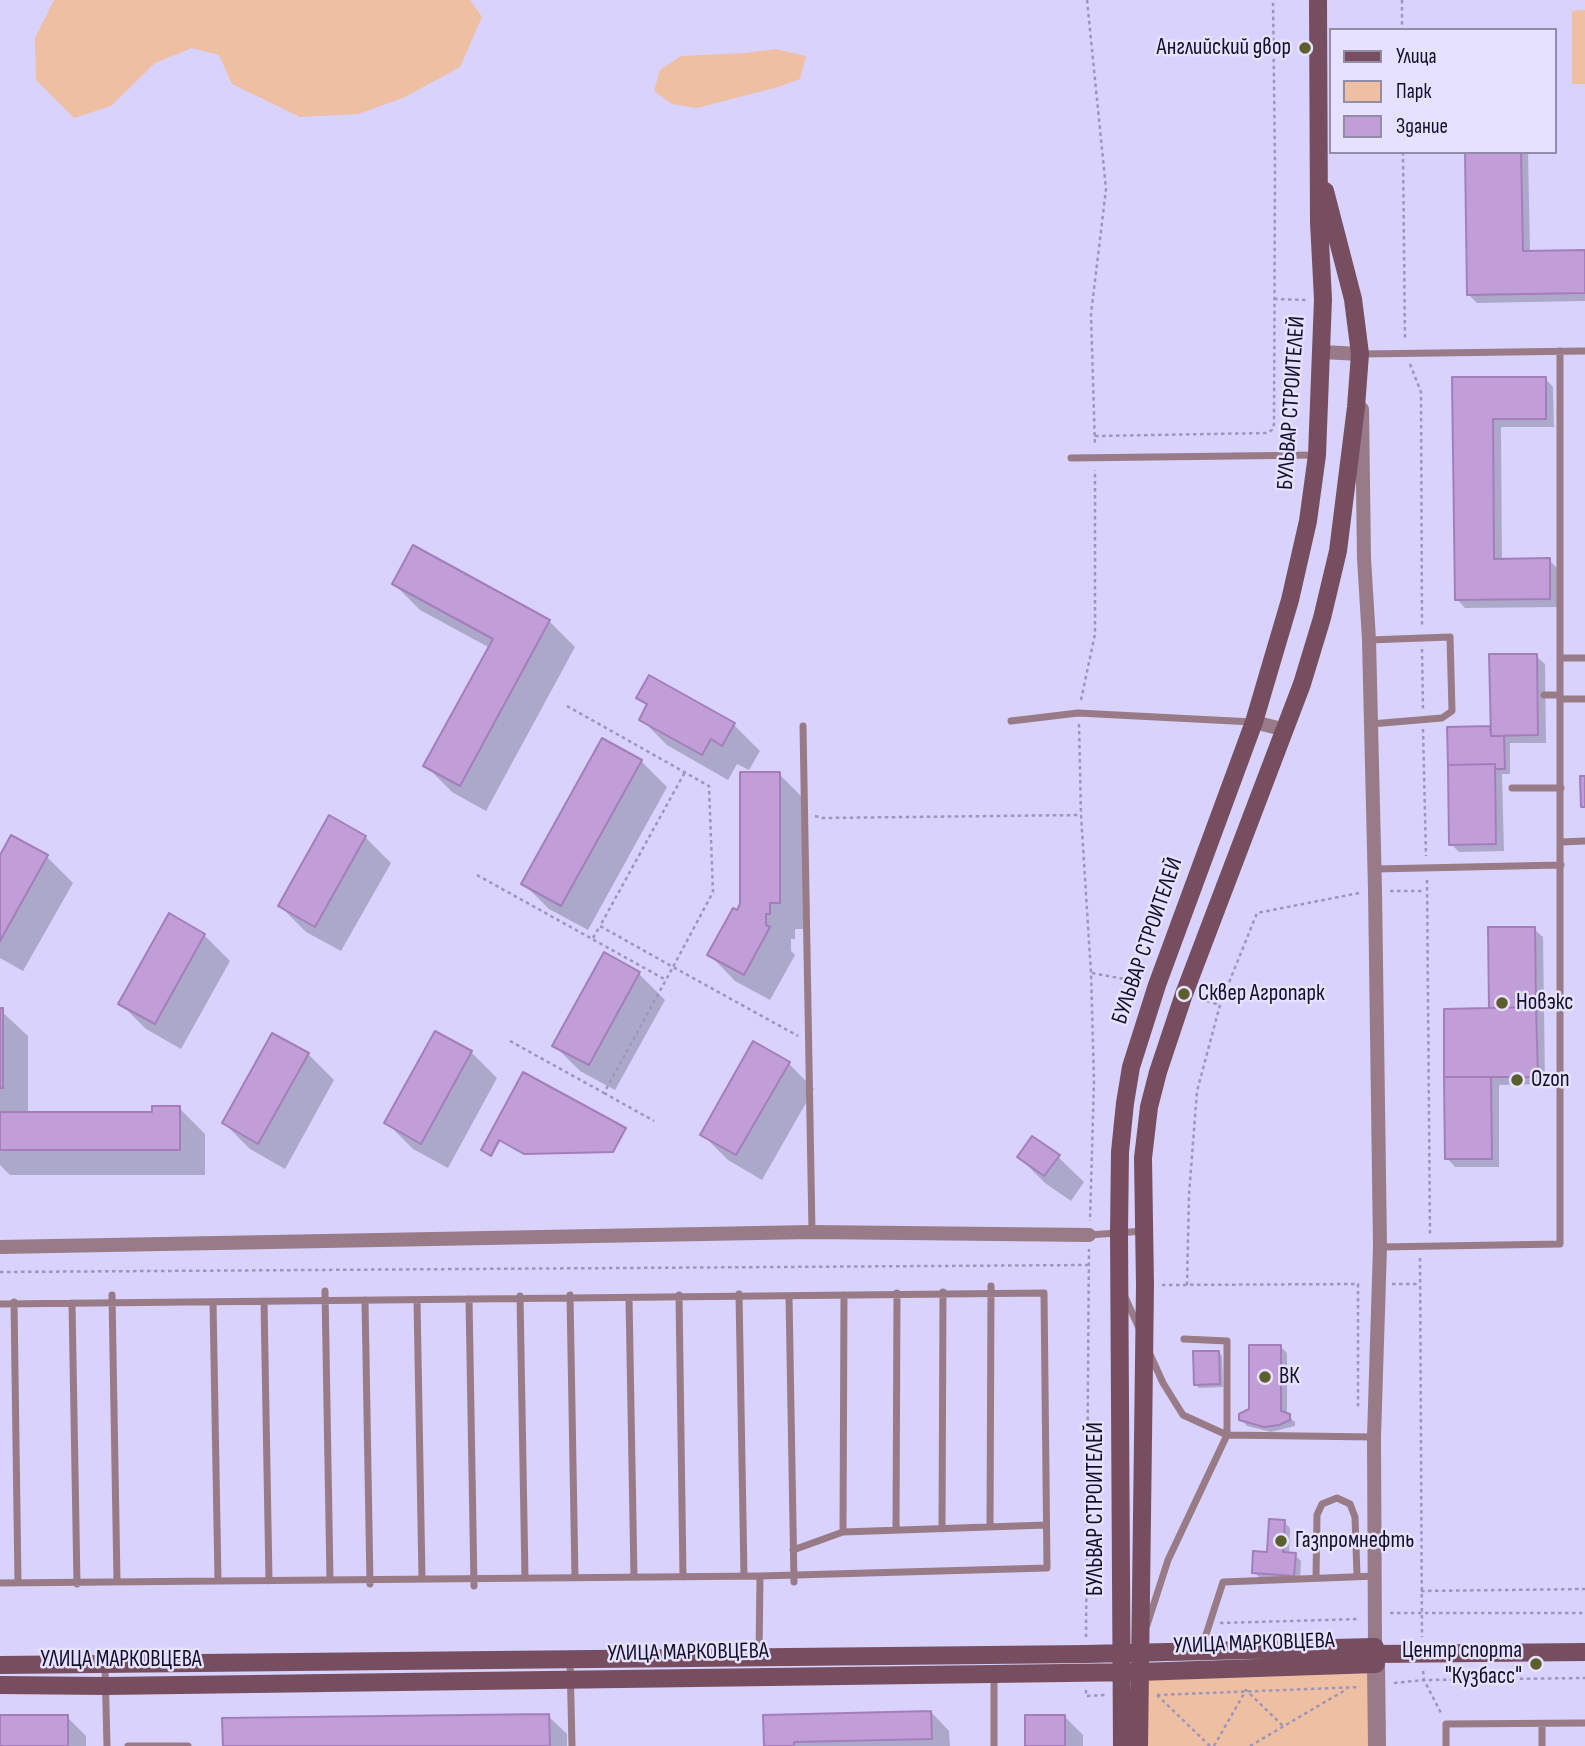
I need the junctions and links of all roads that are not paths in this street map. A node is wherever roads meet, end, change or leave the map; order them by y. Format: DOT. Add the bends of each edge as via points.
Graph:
graph roads {
  1 [pos="1318,0"];
  2 [pos="1319,167"];
  3 [pos="1560,351"];
  4 [pos="1585,351"];
  5 [pos="1322,352"];
  6 [pos="1360,354"];
  7 [pos="1317,455"];
  8 [pos="1071,458"];
  9 [pos="1338,551"];
  10 [pos="1364,558"];
  11 [pos="1369,640"];
  12 [pos="1561,658"];
  13 [pos="1585,659"];
  14 [pos="1544,695"];
  15 [pos="1560,697"];
  16 [pos="1585,699"];
  17 [pos="1011,721"];
  18 [pos="1254,722"];
  19 [pos="1371,724"];
  20 [pos="803,726"];
  21 [pos="1286,730"];
  22 [pos="1511,788"];
  23 [pos="1561,789"];
  24 [pos="1585,841"];
  25 [pos="1561,842"];
  26 [pos="1561,865"];
  27 [pos="1375,869"];
  28 [pos="1145,1231"];
  29 [pos="812,1232"];
  30 [pos="1119,1233"];
  31 [pos="1089,1235"];
  32 [pos="0,1247"];
  33 [pos="1380,1247"];
  34 [pos="1120,1286"];
  35 [pos="991,1290"];
  36 [pos="325,1291"];
  37 [pos="897,1293"];
  38 [pos="943,1293"];
  39 [pos="739,1294"];
  40 [pos="520,1296"];
  41 [pos="570,1296"];
  42 [pos="679,1296"];
  43 [pos="789,1296"];
  44 [pos="844,1296"];
  45 [pos="629,1298"];
  46 [pos="113,1299"];
  47 [pos="469,1299"];
  48 [pos="365,1300"];
  49 [pos="417,1300"];
  50 [pos="264,1301"];
  51 [pos="325,1301"];
  52 [pos="214,1302"];
  53 [pos="14,1303"];
  54 [pos="72,1303"];
  55 [pos="0,1304"];
  56 [pos="1144,1339"];
  57 [pos="1184,1339"];
  58 [pos="1227,1436"];
  59 [pos="1374,1437"];
  60 [pos="1046,1525"];
  61 [pos="990,1527"];
  62 [pos="942,1529"];
  63 [pos="896,1530"];
  64 [pos="843,1532"];
  65 [pos="793,1550"];
  66 [pos="744,1576"];
  67 [pos="760,1576"];
  68 [pos="1357,1576"];
  69 [pos="1376,1576"];
  70 [pos="634,1577"];
  71 [pos="683,1577"];
  72 [pos="525,1578"];
  73 [pos="575,1578"];
  74 [pos="794,1578"];
  75 [pos="1316,1578"];
  76 [pos="422,1579"];
  77 [pos="330,1580"];
  78 [pos="218,1581"];
  79 [pos="269,1581"];
  80 [pos="117,1582"];
  81 [pos="370,1582"];
  82 [pos="474,1582"];
  83 [pos="0,1583"];
  84 [pos="18,1583"];
  85 [pos="77,1584"];
  86 [pos="1200,1651"];
  87 [pos="1130,1652"];
  88 [pos="1585,1652"];
  89 [pos="1376,1655"];
  90 [pos="570,1658"];
  91 [pos="759,1658"];
  92 [pos="105,1663"];
  93 [pos="0,1665"];
  94 [pos="1130,1672"];
  95 [pos="994,1673"];
  96 [pos="572,1679"];
  97 [pos="0,1685"];
  98 [pos="106,1686"];
  99 [pos="1585,1723"];
  100 [pos="1542,1724"];
  101 [pos="107,1746"];
  102 [pos="128,1746"];
  103 [pos="188,1746"];
  104 [pos="572,1746"];
  105 [pos="994,1746"];
  106 [pos="1122,1746"];
  107 [pos="1139,1746"];
  108 [pos="1377,1746"];
  109 [pos="1447,1746"];
  110 [pos="1542,1746"];
  1 -- 2 [label="main road, БУЛЬВАР СТРОИТЕЛЕЙ"];
  2 -- 5 [label="main road, БУЛЬВАР СТРОИТЕЛЕЙ"];
  2 -- 6 [label="main road, БУЛЬВАР СТРОИТЕЛЕЙ" via="1353,299"];
  3 -- 4 [label="lane"];
  3 -- 6 [label="lane"];
  3 -- 12 [label="lane"];
  5 -- 6 [label="street"];
  5 -- 7 [label="main road, БУЛЬВАР СТРОИТЕЛЕЙ"];
  6 -- 9 [label="main road, БУЛЬВАР СТРОИТЕЛЕЙ"];
  6 -- 10 [label="street, БУЛЬВАР СТРОИТЕЛЕЙ"];
  7 -- 8 [label="lane"];
  7 -- 18 [label="main road, БУЛЬВАР СТРОИТЕЛЕЙ" via="1302,553"];
  9 -- 10 [label="street"];
  9 -- 21 [label="main road, БУЛЬВАР СТРОИТЕЛЕЙ"];
  10 -- 11 [label="street, БУЛЬВАР СТРОИТЕЛЕЙ"];
  11 -- 19 [label="street, БУЛЬВАР СТРОИТЕЛЕЙ"];
  11 -- 19 [label="lane" via="1450,637 1452,711 1442,718"];
  12 -- 13 [label="lane"];
  12 -- 15 [label="lane"];
  14 -- 15 [label="lane"];
  15 -- 16 [label="lane"];
  15 -- 23 [label="lane"];
  17 -- 18 [label="lane" via="1078,713"];
  18 -- 21 [label="street"];
  18 -- 30 [label="main road, БУЛЬВАР СТРОИТЕЛЕЙ" via="1131,1067 1120,1152"];
  19 -- 27 [label="street, БУЛЬВАР СТРОИТЕЛЕЙ"];
  20 -- 29 [label="lane"];
  21 -- 28 [label="main road, БУЛЬВАР СТРОИТЕЛЕЙ" via="1158,1072 1143,1158"];
  22 -- 23 [label="lane"];
  23 -- 25 [label="lane"];
  24 -- 25 [label="lane"];
  25 -- 26 [label="lane"];
  26 -- 27 [label="lane"];
  26 -- 33 [label="lane" via="1560,1244"];
  27 -- 33 [label="street, БУЛЬВАР СТРОИТЕЛЕЙ"];
  28 -- 30 [label="lane"];
  28 -- 56 [label="main road, БУЛЬВАР СТРОИТЕЛЕЙ"];
  29 -- 31 [label="street"];
  29 -- 32 [label="street"];
  30 -- 31 [label="lane"];
  30 -- 34 [label="main road, БУЛЬВАР СТРОИТЕЛЕЙ"];
  33 -- 59 [label="street, БУЛЬВАР СТРОИТЕЛЕЙ"];
  34 -- 56 [label="lane"];
  34 -- 87 [label="main road, БУЛЬВАР СТРОИТЕЛЕЙ"];
  35 -- 38 [label="lane"];
  35 -- 60 [label="lane" via="1044,1293"];
  35 -- 61 [label="lane"];
  36 -- 51 [label="lane"];
  37 -- 38 [label="lane"];
  37 -- 44 [label="lane"];
  37 -- 63 [label="lane"];
  38 -- 62 [label="lane"];
  39 -- 42 [label="lane"];
  39 -- 43 [label="lane"];
  39 -- 66 [label="lane"];
  40 -- 41 [label="lane"];
  40 -- 47 [label="lane"];
  40 -- 72 [label="lane"];
  41 -- 45 [label="lane"];
  41 -- 73 [label="lane"];
  42 -- 45 [label="lane"];
  42 -- 71 [label="lane"];
  43 -- 44 [label="lane"];
  43 -- 65 [label="lane"];
  44 -- 64 [label="lane"];
  45 -- 70 [label="lane"];
  46 -- 52 [label="lane"];
  46 -- 54 [label="lane"];
  46 -- 80 [label="lane"];
  47 -- 49 [label="lane"];
  47 -- 82 [label="lane"];
  48 -- 49 [label="lane"];
  48 -- 51 [label="lane"];
  48 -- 81 [label="lane"];
  49 -- 76 [label="lane"];
  50 -- 51 [label="lane"];
  50 -- 52 [label="lane"];
  50 -- 79 [label="lane"];
  51 -- 77 [label="lane"];
  52 -- 78 [label="lane"];
  53 -- 54 [label="lane"];
  53 -- 55 [label="lane"];
  53 -- 84 [label="lane"];
  54 -- 85 [label="lane"];
  56 -- 58 [label="lane" via="1183,1415"];
  56 -- 87 [label="main road, БУЛЬВАР СТРОИТЕЛЕЙ"];
  57 -- 58 [label="lane" via="1227,1342"];
  58 -- 59 [label="lane"];
  58 -- 87 [label="lane"];
  59 -- 69 [label="street, БУЛЬВАР СТРОИТЕЛЕЙ"];
  60 -- 61 [label="lane"];
  60 -- 74 [label="lane" via="1047,1568"];
  61 -- 62 [label="lane"];
  62 -- 63 [label="lane"];
  63 -- 64 [label="lane"];
  64 -- 65 [label="lane"];
  65 -- 74 [label="lane"];
  66 -- 67 [label="lane"];
  66 -- 71 [label="lane"];
  67 -- 74 [label="lane"];
  67 -- 91 [label="lane"];
  68 -- 69 [label="lane"];
  68 -- 75 [label="lane"];
  68 -- 75 [label="lane" via="1355,1517 1350,1504 1337,1498 1322,1504 1317,1515"];
  69 -- 89 [label="street, БУЛЬВАР СТРОИТЕЛЕЙ"];
  70 -- 71 [label="lane"];
  70 -- 73 [label="lane"];
  72 -- 73 [label="lane"];
  72 -- 82 [label="lane"];
  75 -- 86 [label="lane" via="1223,1582"];
  76 -- 81 [label="lane"];
  76 -- 82 [label="lane"];
  77 -- 79 [label="lane"];
  77 -- 81 [label="lane"];
  78 -- 79 [label="lane"];
  78 -- 80 [label="lane"];
  80 -- 85 [label="lane"];
  83 -- 84 [label="lane"];
  84 -- 85 [label="lane"];
  86 -- 87 [label="main road, УЛИЦА МАРКОВЦЕВА"];
  86 -- 89 [label="main road, УЛИЦА МАРКОВЦЕВА"];
  87 -- 91 [label="main road, УЛИЦА МАРКОВЦЕВА"];
  87 -- 94 [label="main road, БУЛЬВАР СТРОИТЕЛЕЙ"];
  88 -- 89 [label="main road, УЛИЦА МАРКОВЦЕВА"];
  89 -- 94 [label="main road, УЛИЦА МАРКОВЦЕВА"];
  89 -- 108 [label="street, БУЛЬВАР СТРОИТЕЛЕЙ"];
  90 -- 91 [label="main road, УЛИЦА МАРКОВЦЕВА"];
  90 -- 92 [label="main road, УЛИЦА МАРКОВЦЕВА"];
  90 -- 96 [label="lane"];
  92 -- 93 [label="main road, УЛИЦА МАРКОВЦЕВА"];
  92 -- 98 [label="lane"];
  94 -- 95 [label="main road, УЛИЦА МАРКОВЦЕВА"];
  94 -- 106 [label="main road, БУЛЬВАР СТРОИТЕЛЕЙ"];
  94 -- 107 [label="main road, БУЛЬВАР СТРОИТЕЛЕЙ" via="1138,1694"];
  95 -- 96 [label="main road, УЛИЦА МАРКОВЦЕВА"];
  95 -- 105 [label="lane"];
  96 -- 98 [label="main road, УЛИЦА МАРКОВЦЕВА"];
  96 -- 104 [label="lane"];
  97 -- 98 [label="main road, УЛИЦА МАРКОВЦЕВА"];
  98 -- 101 [label="lane"];
  99 -- 100 [label="lane"];
  100 -- 109 [label="lane" via="1446,1724"];
  100 -- 110 [label="lane"];
  102 -- 103 [label="lane"];
}
